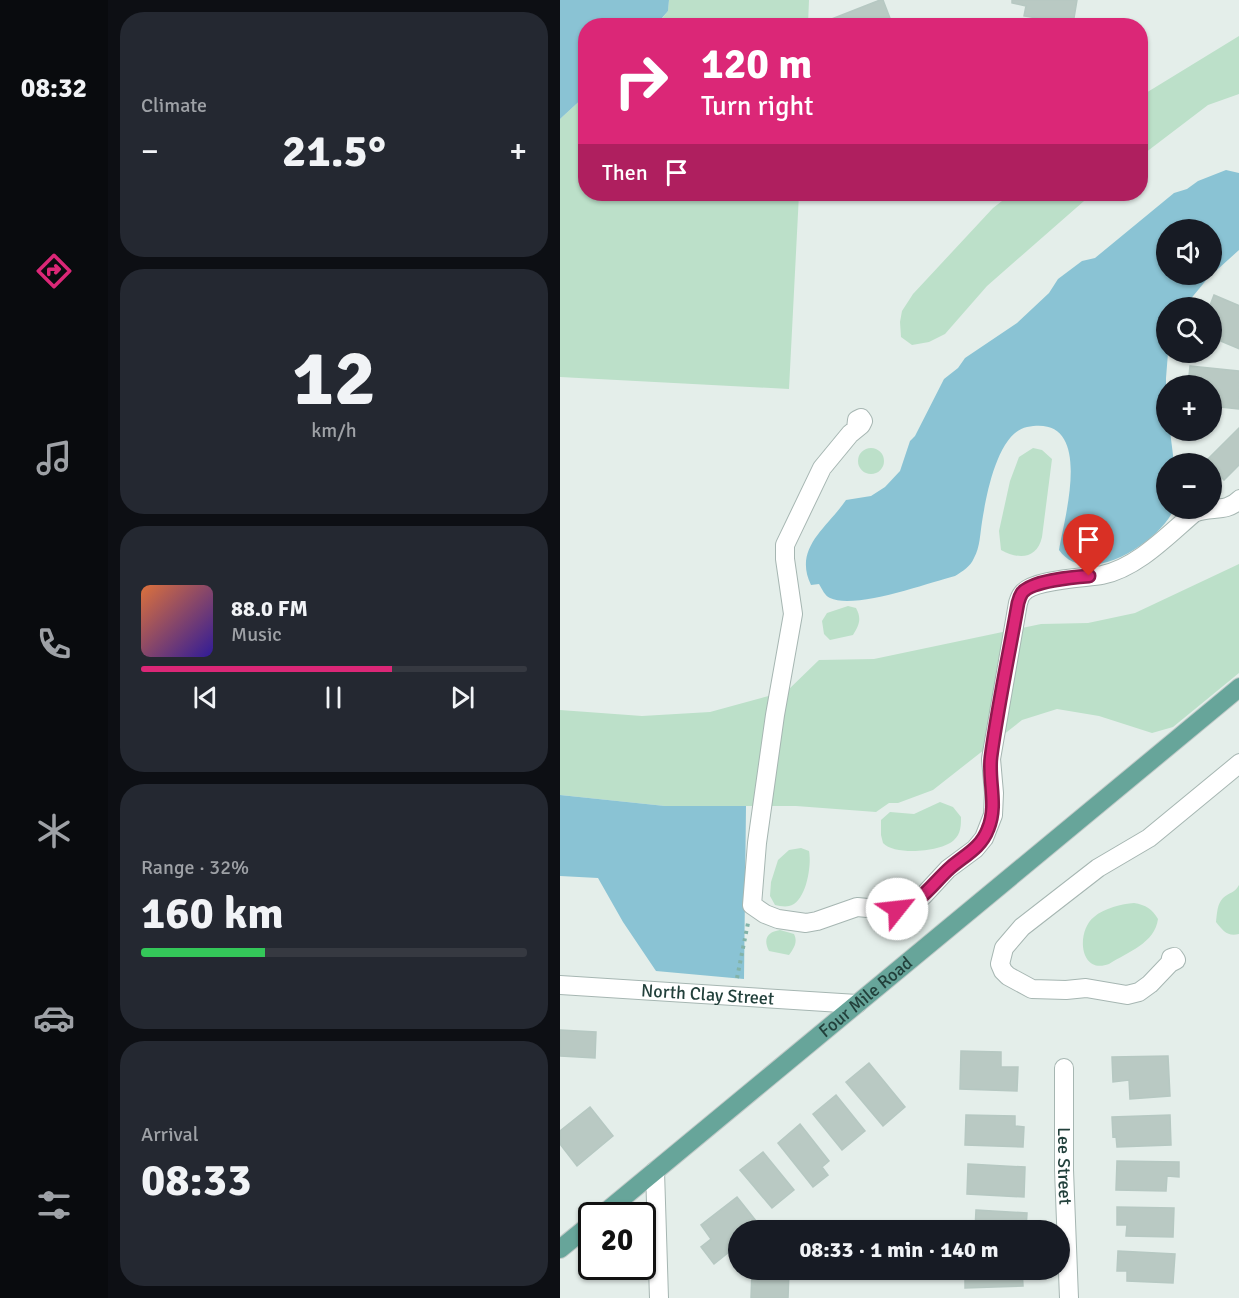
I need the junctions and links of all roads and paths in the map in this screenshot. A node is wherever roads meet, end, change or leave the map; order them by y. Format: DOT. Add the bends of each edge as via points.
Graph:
graph roads {
  1 [pos="856,429"];
  2 [pos="1240,499"];
  3 [pos="1240,687"];
  4 [pos="1240,763"];
  5 [pos="752,905"];
  6 [pos="1170,963"];
  7 [pos="560,985"];
  8 [pos="734,996"];
  9 [pos="857,1004"];
  10 [pos="1064,1068"];
  11 [pos="655,1171"];
  12 [pos="618,1202"];
  13 [pos="578,1235"];
  14 [pos="560,1250"];
  15 [pos="659,1298"];
  16 [pos="1069,1298"];
  1 -- 5 [label="street" via="822,468 785,545 794,614 775,715"];
  2 -- 5 [label="street" via="1232,506 1194,513 1147,553 1115,570 1067,578 1022,593 991,759 993,815 975,849 948,869 923,896 906,907 857,907 806,923 778,919"];
  3 -- 9 [label="main road, Four Mile Road"];
  4 -- 6 [label="street" via="1149,838 1098,868 1022,927 1004,948 1000,964 1008,976 1032,989 1086,988 1127,995 1150,984"];
  5 -- 8 [label="path"];
  7 -- 8 [label="street, North Clay Street"];
  8 -- 9 [label="street, North Clay Street"];
  9 -- 11 [label="main road, Four Mile Road"];
  10 -- 16 [label="street, Lee Street"];
  11 -- 12 [label="main road, Four Mile Road"];
  11 -- 15 [label="street"];
  13 -- 14 [label="main road"];
}
